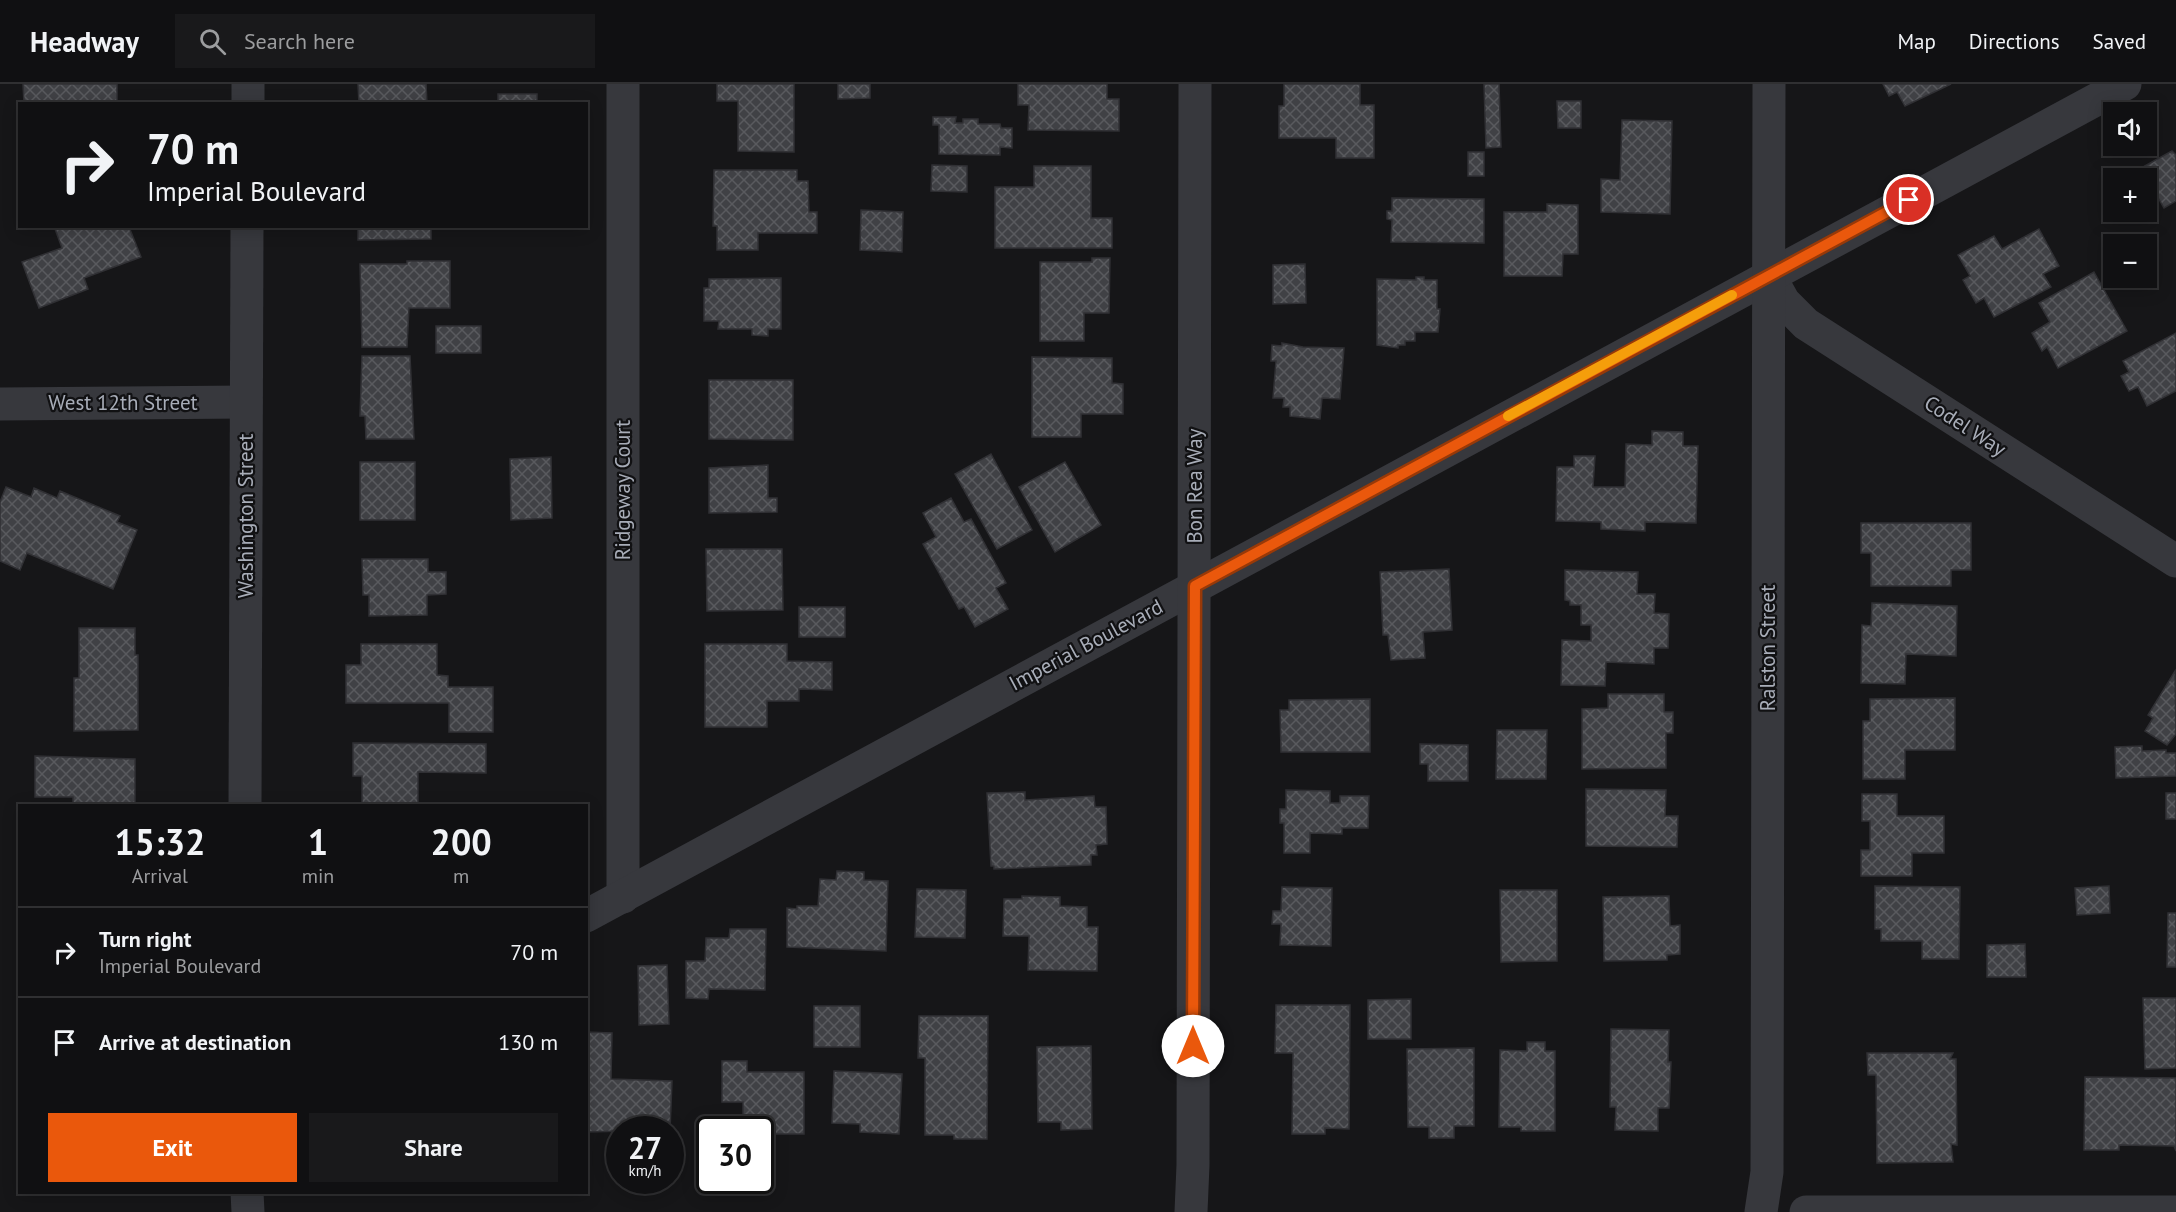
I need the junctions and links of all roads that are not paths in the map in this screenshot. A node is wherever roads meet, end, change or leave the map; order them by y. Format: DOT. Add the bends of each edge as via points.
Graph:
graph roads {
  1 [pos="248,84"];
  2 [pos="623,84"];
  3 [pos="1195,84"];
  4 [pos="1769,84"];
  5 [pos="2125,84"];
  6 [pos="248,102"];
  7 [pos="247,228"];
  8 [pos="1769,275"];
  9 [pos="246,402"];
  10 [pos="0,404"];
  11 [pos="2176,561"];
  12 [pos="1195,586"];
  13 [pos="245,804"];
  14 [pos="623,897"];
  15 [pos="588,915"];
  16 [pos="247,1194"];
  17 [pos="248,1212"];
  18 [pos="1191,1212"];
  19 [pos="1761,1212"];
  20 [pos="1806,1212"];
  21 [pos="2176,1212"];
  1 -- 6 [label="street"];
  2 -- 14 [label="street, Ridgeway Court"];
  3 -- 12 [label="street, Bon Rea Way"];
  4 -- 8 [label="street, Ralston Street"];
  5 -- 8 [label="street, Imperial Boulevard"];
  7 -- 9 [label="street, Washington Street"];
  8 -- 11 [label="street, Codel Way" via="1784,302 1806,324"];
  8 -- 12 [label="street, Imperial Boulevard"];
  8 -- 19 [label="street, Ralston Street" via="1767,1172"];
  9 -- 10 [label="street, West 12th Street"];
  9 -- 13 [label="street, Washington Street"];
  12 -- 14 [label="street, Imperial Boulevard"];
  12 -- 18 [label="street, Bon Rea Way"];
  14 -- 15 [label="street, Imperial Boulevard"];
  16 -- 17 [label="street"];
  20 -- 21 [label="street"];
}
